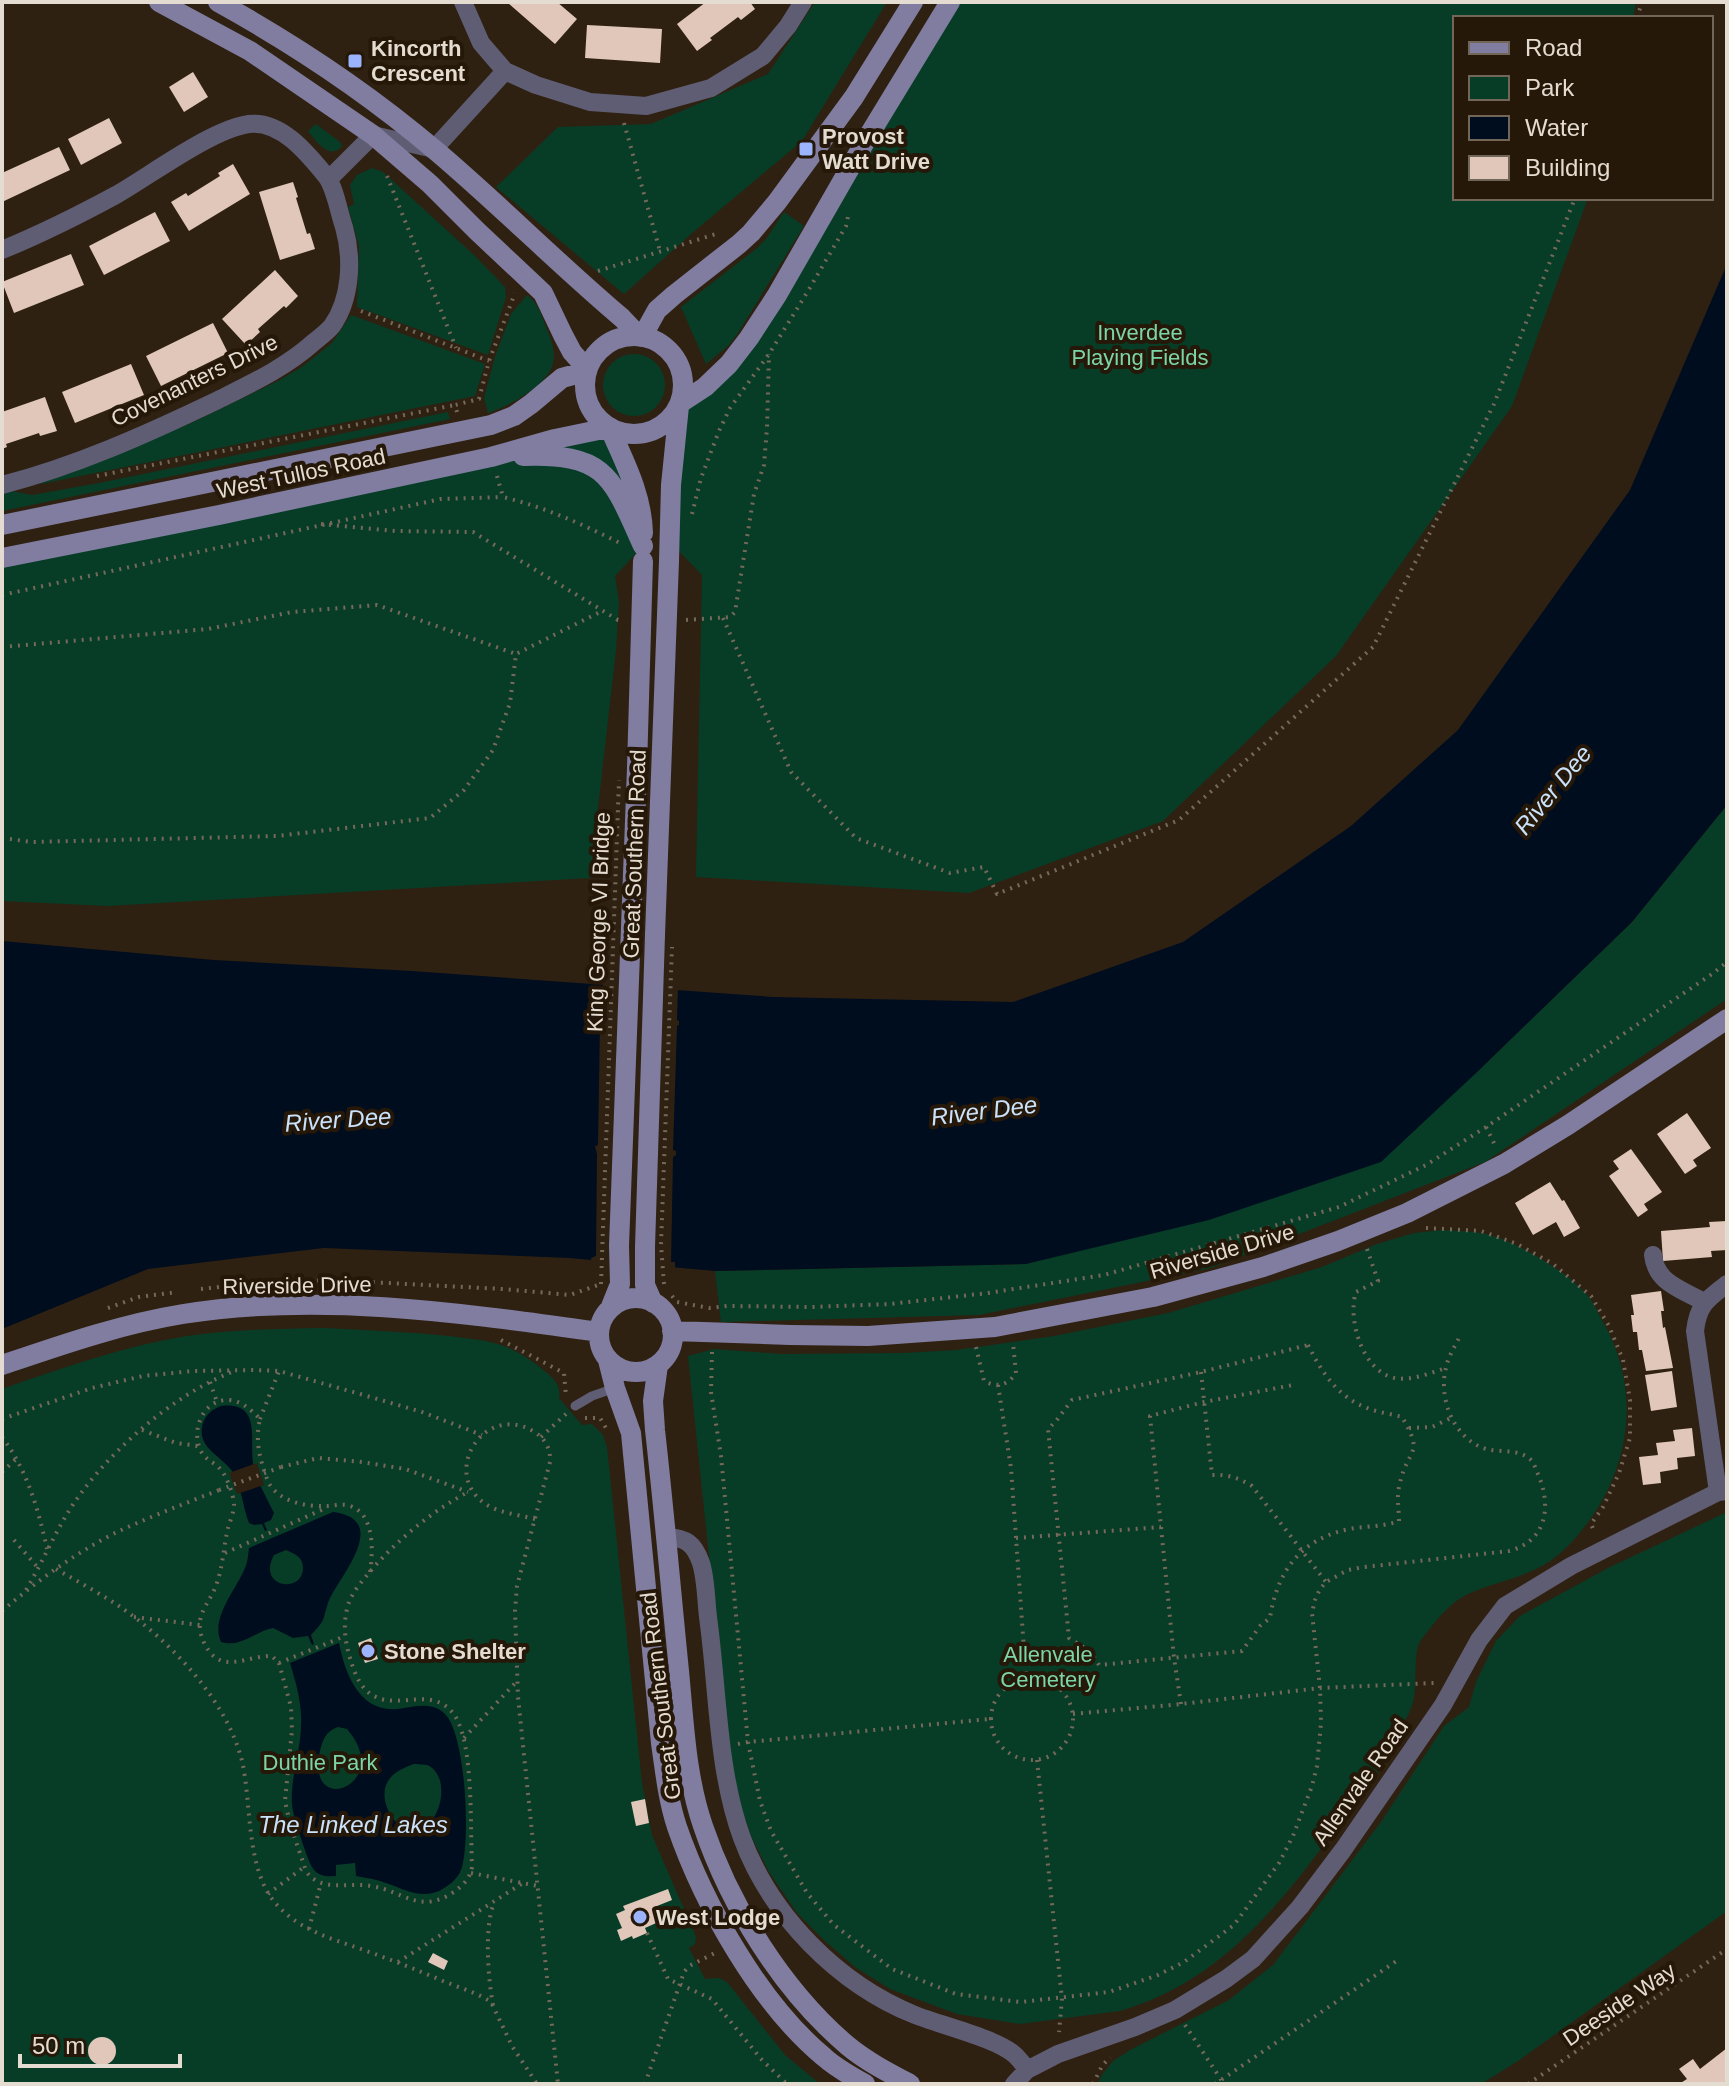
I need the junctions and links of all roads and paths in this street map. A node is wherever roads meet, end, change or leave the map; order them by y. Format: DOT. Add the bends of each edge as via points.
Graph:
graph roads {
  1 [pos="159,2"];
  2 [pos="218,2"];
  3 [pos="463,2"];
  4 [pos="803,2"];
  5 [pos="913,2"];
  6 [pos="950,2"];
  7 [pos="505,71"];
  8 [pos="619,106"];
  9 [pos="373,135"];
  10 [pos="434,149"];
  11 [pos="383,165"];
  12 [pos="329,179"];
  13 [pos="1574,200"];
  14 [pos="846,226"];
  15 [pos="732,229"];
  16 [pos="2,250"];
  17 [pos="660,251"];
  18 [pos="593,272"];
  19 [pos="527,276"];
  20 [pos="375,316"];
  21 [pos="640,336"];
  22 [pos="456,348"];
  23 [pos="769,354"];
  24 [pos="489,361"];
  25 [pos="587,370"];
  26 [pos="455,405"];
  27 [pos="679,405"];
  28 [pos="609,428"];
  29 [pos="460,432"];
  30 [pos="491,457"];
  31 [pos="85,479"];
  32 [pos="2,485"];
  33 [pos="503,497"];
  34 [pos="692,516"];
  35 [pos="321,524"];
  36 [pos="2,525"];
  37 [pos="637,553"];
  38 [pos="2,558"];
  39 [pos="2,595"];
  40 [pos="626,609"];
  41 [pos="602,611"];
  42 [pos="723,618"];
  43 [pos="633,620"];
  44 [pos="679,620"];
  45 [pos="625,624"];
  46 [pos="2,647"];
  47 [pos="516,654"];
  48 [pos="620,766"];
  49 [pos="2,838"];
  50 [pos="1727,962"];
  51 [pos="1727,1019"];
  52 [pos="1407,1213"];
  53 [pos="1362,1231"];
  54 [pos="1653,1255"];
  55 [pos="610,1284"];
  56 [pos="1727,1284"];
  57 [pos="649,1294"];
  58 [pos="677,1302"];
  59 [pos="1704,1302"];
  60 [pos="610,1309"];
  61 [pos="502,1318"];
  62 [pos="1011,1325"];
  63 [pos="973,1330"];
  64 [pos="672,1331"];
  65 [pos="599,1332"];
  66 [pos="1461,1334"];
  67 [pos="712,1356"];
  68 [pos="608,1360"];
  69 [pos="2,1365"];
  70 [pos="658,1365"];
  71 [pos="1446,1368"];
  72 [pos="237,1370"];
  73 [pos="279,1371"];
  74 [pos="1201,1372"];
  75 [pos="210,1381"];
  76 [pos="998,1385"];
  77 [pos="1293,1385"];
  78 [pos="615,1388"];
  79 [pos="217,1402"];
  80 [pos="1204,1402"];
  81 [pos="575,1406"];
  82 [pos="1451,1418"];
  83 [pos="2,1419"];
  84 [pos="260,1419"];
  85 [pos="1409,1428"];
  86 [pos="142,1430"];
  87 [pos="609,1433"];
  88 [pos="482,1435"];
  89 [pos="2,1437"];
  90 [pos="541,1437"];
  91 [pos="198,1446"];
  92 [pos="16,1459"];
  93 [pos="2,1472"];
  94 [pos="468,1492"];
  95 [pos="1722,1492"];
  96 [pos="477,1496"];
  97 [pos="332,1506"];
  98 [pos="535,1519"];
  99 [pos="1161,1527"];
  100 [pos="1060,1535"];
  101 [pos="666,1537"];
  102 [pos="1016,1538"];
  103 [pos="14,1540"];
  104 [pos="1599,1542"];
  105 [pos="1302,1550"];
  106 [pos="48,1551"];
  107 [pos="225,1553"];
  108 [pos="39,1569"];
  109 [pos="56,1569"];
  110 [pos="370,1572"];
  111 [pos="1326,1582"];
  112 [pos="26,1590"];
  113 [pos="2,1611"];
  114 [pos="132,1617"];
  115 [pos="200,1625"];
  116 [pos="345,1636"];
  117 [pos="1174,1658"];
  118 [pos="279,1663"];
  119 [pos="1026,1677"];
  120 [pos="518,1680"];
  121 [pos="1454,1682"];
  122 [pos="1320,1688"];
  123 [pos="1181,1704"];
  124 [pos="1073,1714"];
  125 [pos="990,1719"];
  126 [pos="464,1738"];
  127 [pos="748,1742"];
  128 [pos="723,1748"];
  129 [pos="1037,1760"];
  130 [pos="304,1867"];
  131 [pos="471,1873"];
  132 [pos="321,1883"];
  133 [pos="523,1883"];
  134 [pos="538,1886"];
  135 [pos="268,1894"];
  136 [pos="495,1900"];
  137 [pos="309,1929"];
  138 [pos="647,1933"];
  139 [pos="732,1945"];
  140 [pos="1727,1949"];
  141 [pos="1398,1960"];
  142 [pos="398,1962"];
  143 [pos="679,1985"];
  144 [pos="1062,1999"];
  145 [pos="493,2006"];
  146 [pos="1175,2010"];
  147 [pos="1058,2054"];
  148 [pos="1027,2070"];
  149 [pos="1223,2082"];
  150 [pos="537,2084"];
  151 [pos="558,2084"];
  152 [pos="645,2084"];
  153 [pos="787,2084"];
  154 [pos="865,2084"];
  155 [pos="910,2084"];
  156 [pos="1014,2084"];
  157 [pos="1215,2084"];
  158 [pos="1528,2084"];
  1 -- 9 [label="main road" via="250,51"];
  2 -- 10 [label="main road" via="284,40"];
  3 -- 7 [label="street" via="481,43"];
  4 -- 8 [label="street" via="763,56 711,88 646,106"];
  5 -- 21 [label="main road" via="854,97 777,202 745,239 657,310"];
  6 -- 27 [label="main road" via="756,327 729,364"];
  7 -- 8 [label="street" via="590,102"];
  7 -- 10 [label="street"];
  8 -- 17 [label="path"];
  9 -- 10 [label="street"];
  9 -- 12 [label="street"];
  9 -- 19 [label="main road"];
  10 -- 21 [label="main road"];
  11 -- 22 [label="path"];
  12 -- 16 [label="street" via="290,136 248,124"];
  12 -- 32 [label="street, Covenanters Drive" via="345,233 349,271 343,306 330,328 297,357 231,394 93,455"];
  13 -- 42 [label="path" via="1494,404 1373,647 1179,820 997,894 984,867 950,873 856,838 791,772"];
  14 -- 23 [label="path"];
  15 -- 17 [label="path"];
  17 -- 18 [label="path"];
  19 -- 24 [label="path" via="516,286"];
  19 -- 25 [label="main road" via="543,293 572,352"];
  20 -- 22 [label="path"];
  21 -- 25 [label="main road" via="607,344"];
  21 -- 27 [label="main road" via="661,344 677,361 683,383"];
  22 -- 24 [label="path"];
  23 -- 34 [label="path" via="719,431"];
  23 -- 42 [label="path" via="764,465 754,494 735,612"];
  24 -- 26 [label="path" via="479,399"];
  25 -- 28 [label="main road" via="587,403"];
  25 -- 29 [label="main road, West Tullos Road" via="562,378 514,416"];
  26 -- 29 [label="path"];
  26 -- 31 [label="path"];
  27 -- 28 [label="main road" via="671,418 649,432 622,434"];
  27 -- 57 [label="main road, Great Southern Road, bridge" via="671,485 645,1231"];
  28 -- 30 [label="main road, West Tullos Road"];
  28 -- 37 [label="main road, Great Southern Road" via="643,516"];
  29 -- 36 [label="main road, West Tullos Road"];
  30 -- 33 [label="path"];
  30 -- 37 [label="main road" via="559,455 585,462 619,492"];
  30 -- 38 [label="main road, West Tullos Road"];
  33 -- 35 [label="path" via="441,499"];
  33 -- 37 [label="path" via="577,522"];
  35 -- 39 [label="path"];
  35 -- 41 [label="path" via="473,532"];
  37 -- 55 [label="main road, Great Southern Road, bridge" via="619,1246"];
  40 -- 45 [label="path"];
  41 -- 43 [label="path" via="618,620"];
  41 -- 47 [label="path"];
  42 -- 44 [label="path"];
  46 -- 47 [label="path" via="208,629 292,612 377,605"];
  47 -- 49 [label="path" via="510,703 493,750 464,790 430,818 277,836 32,842"];
  48 -- 55 [label="path, King George VI Bridge, bridge"];
  50 -- 58 [label="path" via="1426,1165 1339,1207 1104,1275 988,1293 812,1307 709,1308"];
  51 -- 52 [label="main road, Riverside Drive" via="1504,1164"];
  52 -- 53 [label="main road, Riverside Drive"];
  52 -- 104 [label="path" via="1418,1227 1481,1231 1517,1244 1553,1264 1591,1296 1603,1316 1623,1360 1630,1438 1619,1473 1591,1524"];
  53 -- 62 [label="main road, Riverside Drive" via="1263,1267 1153,1297"];
  53 -- 71 [label="path" via="1378,1281 1356,1292 1354,1299 1363,1352 1395,1378"];
  54 -- 59 [label="street" via="1661,1278"];
  55 -- 60 [label="main road, Great Southern Road"];
  56 -- 59 [label="street"];
  57 -- 60 [label="main road"];
  57 -- 64 [label="main road"];
  59 -- 95 [label="street" via="1695,1331"];
  60 -- 65 [label="main road"];
  61 -- 65 [label="main road, Riverside Drive"];
  61 -- 69 [label="main road, Riverside Drive" via="311,1305 212,1310 153,1319"];
  61 -- 81 [label="path" via="501,1341 564,1373 566,1397"];
  62 -- 63 [label="main road, Riverside Drive"];
  62 -- 76 [label="path" via="1016,1373"];
  63 -- 64 [label="main road, Riverside Drive" via="842,1336"];
  63 -- 76 [label="path" via="984,1381"];
  64 -- 70 [label="main road" via="672,1344"];
  65 -- 68 [label="main road"];
  66 -- 71 [label="path"];
  67 -- 127 [label="path" via="711,1392"];
  68 -- 70 [label="main road" via="626,1371"];
  68 -- 78 [label="main road, Great Southern Road"];
  70 -- 101 [label="main road, Great Southern Road" via="653,1401"];
  71 -- 82 [label="path"];
  72 -- 73 [label="path"];
  72 -- 75 [label="path"];
  72 -- 83 [label="path" via="143,1376"];
  73 -- 84 [label="path"];
  73 -- 88 [label="path"];
  74 -- 80 [label="path"];
  74 -- 85 [label="path" via="1308,1345 1342,1395 1370,1410 1402,1417"];
  74 -- 100 [label="path" via="1072,1400 1048,1429"];
  75 -- 79 [label="path"];
  75 -- 86 [label="path"];
  76 -- 102 [label="path"];
  77 -- 80 [label="path"];
  78 -- 81 [label="lane"];
  78 -- 139 [label="main road, Great Southern Road" via="631,1433 666,1777 681,1836"];
  79 -- 84 [label="path" via="239,1402"];
  79 -- 91 [label="path" via="201,1416"];
  80 -- 99 [label="path" via="1150,1416"];
  80 -- 105 [label="path" via="1212,1475 1252,1486"];
  81 -- 87 [label="path" via="585,1418 600,1418"];
  81 -- 90 [label="path"];
  82 -- 85 [label="path" via="1432,1427"];
  82 -- 111 [label="path" via="1473,1444 1519,1452 1533,1461 1546,1506 1535,1535 1509,1551 1364,1567"];
  84 -- 97 [label="path" via="258,1450 270,1485 293,1501"];
  85 -- 105 [label="path" via="1415,1449 1399,1487 1399,1521 1337,1532"];
  86 -- 91 [label="path"];
  86 -- 106 [label="path" via="79,1495"];
  88 -- 90 [label="path" via="514,1424"];
  88 -- 96 [label="path" via="471,1448 467,1465"];
  89 -- 92 [label="path"];
  90 -- 98 [label="path" via="550,1457"];
  91 -- 107 [label="path" via="223,1472 233,1499"];
  92 -- 93 [label="path"];
  92 -- 106 [label="path" via="32,1491"];
  94 -- 96 [label="path"];
  94 -- 109 [label="path, bridge" via="405,1469 318,1458 219,1490 114,1534"];
  94 -- 110 [label="path" via="411,1530"];
  95 -- 121 [label="street, Allenvale Road" via="1581,1560 1505,1606"];
  96 -- 98 [label="path" via="497,1509"];
  97 -- 107 [label="path"];
  97 -- 110 [label="path" via="352,1506 364,1518 372,1543"];
  98 -- 120 [label="path" via="515,1598"];
  99 -- 100 [label="path"];
  99 -- 117 [label="path"];
  100 -- 102 [label="path"];
  100 -- 117 [label="path" via="1069,1638 1091,1652 1099,1665"];
  101 -- 128 [label="street" via="686,1540 701,1563"];
  101 -- 155 [label="main road, Great Southern Road" via="692,1786 717,1861 752,1931 796,1994 849,2047"];
  102 -- 119 [label="path"];
  103 -- 108 [label="path"];
  105 -- 111 [label="path"];
  105 -- 117 [label="path" via="1279,1586 1270,1618 1242,1651"];
  106 -- 108 [label="path"];
  107 -- 115 [label="path"];
  108 -- 112 [label="path"];
  109 -- 112 [label="path"];
  109 -- 114 [label="path"];
  110 -- 116 [label="path" via="349,1604"];
  111 -- 122 [label="path" via="1312,1613"];
  112 -- 113 [label="path"];
  114 -- 115 [label="path"];
  114 -- 135 [label="path" via="170,1650 224,1716 241,1759 252,1842"];
  115 -- 118 [label="path" via="206,1648 218,1661 266,1655"];
  116 -- 118 [label="path"];
  116 -- 126 [label="path" via="354,1669 372,1695 440,1703 452,1712"];
  117 -- 123 [label="path"];
  118 -- 130 [label="path" via="292,1718 286,1807"];
  119 -- 124 [label="path" via="1052,1682 1070,1701"];
  119 -- 125 [label="path" via="1003,1689"];
  120 -- 126 [label="path"];
  120 -- 134 [label="path"];
  121 -- 122 [label="path"];
  121 -- 146 [label="street, Allenvale Road" via="1424,1733 1300,1907 1253,1959"];
  122 -- 123 [label="path"];
  122 -- 144 [label="path" via="1312,1786 1279,1863 1241,1917 1184,1962 1158,1975 1109,1992"];
  123 -- 124 [label="path"];
  124 -- 129 [label="path" via="1068,1739 1049,1757"];
  125 -- 127 [label="path"];
  125 -- 129 [label="path" via="1001,1747 1024,1760"];
  126 -- 131 [label="path"];
  127 -- 128 [label="path"];
  127 -- 144 [label="path" via="771,1831 807,1893 834,1925 892,1969 956,1994 1021,2002"];
  128 -- 148 [label="street" via="742,1838 759,1876 814,1949 882,2000 1015,2054"];
  129 -- 144 [label="path"];
  130 -- 132 [label="path"];
  130 -- 135 [label="path"];
  131 -- 132 [label="path" via="461,1887 431,1902 415,1902 374,1886"];
  131 -- 133 [label="path"];
  132 -- 137 [label="path"];
  133 -- 134 [label="path"];
  133 -- 136 [label="path"];
  134 -- 151 [label="path"];
  135 -- 137 [label="path"];
  136 -- 142 [label="path"];
  136 -- 145 [label="path" via="488,1927"];
  137 -- 142 [label="path"];
  138 -- 143 [label="path" via="668,1979"];
  139 -- 143 [label="path" via="689,1966"];
  139 -- 154 [label="main road, Great Southern Road" via="800,2035"];
  140 -- 158 [label="path, Deeside Way"];
  141 -- 149 [label="path"];
  142 -- 145 [label="path" via="482,1996"];
  143 -- 152 [label="path"];
  143 -- 153 [label="path" via="715,2002"];
  144 -- 147 [label="path"];
  145 -- 150 [label="path"];
  146 -- 147 [label="street, Allenvale Road"];
  146 -- 149 [label="path"];
  147 -- 148 [label="street, Allenvale Road"];
  148 -- 156 [label="street, Allenvale Road"];
  149 -- 157 [label="path"];
}
